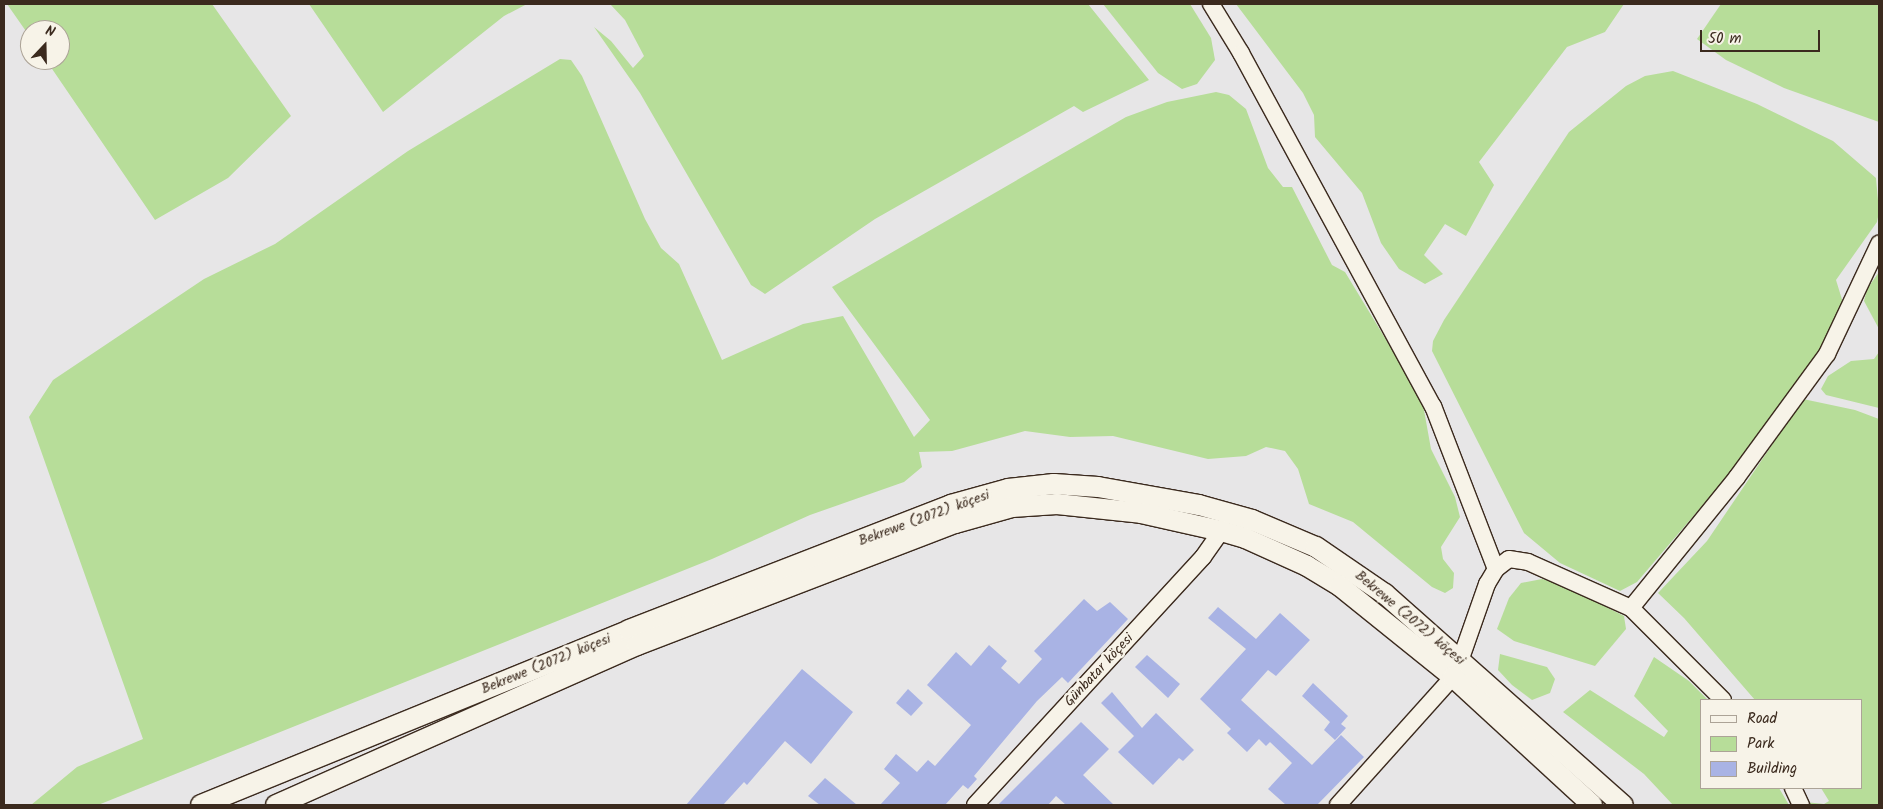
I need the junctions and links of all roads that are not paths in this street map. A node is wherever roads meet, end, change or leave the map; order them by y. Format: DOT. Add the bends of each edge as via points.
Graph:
graph roads {
  1 [pos="1211,4"];
  2 [pos="1879,244"];
  3 [pos="1221,531"];
  4 [pos="1496,569"];
  5 [pos="1631,608"];
  6 [pos="1457,669"];
  7 [pos="1722,699"];
  8 [pos="1793,789"];
  9 [pos="200,805"];
  10 [pos="276,805"];
  11 [pos="975,805"];
  12 [pos="1338,805"];
  13 [pos="1592,805"];
  14 [pos="1623,805"];
  15 [pos="1801,805"];
  1 -- 4 [label="street" via="1241,53 1433,406"];
  2 -- 5 [label="street" via="1826,354 1737,477"];
  3 -- 6 [label="main road, Bekrewe (2072) köçesi" via="1245,538 1307,566"];
  3 -- 10 [label="main road, Bekrewe (2072) köçesi" via="1141,513 1056,504 1012,507 955,523 637,645"];
  3 -- 11 [label="street, Günbatar köçesi" via="1203,557"];
  4 -- 5 [label="street" via="1510,560 1528,562"];
  4 -- 6 [label="street" via="1487,584"];
  5 -- 7 [label="street"];
  6 -- 9 [label="main road, Bekrewe (2072) köçesi" via="1385,594 1316,547 1252,520 1199,505 1106,488 1054,484 1008,489 951,505 630,630"];
  6 -- 12 [label="street"];
  6 -- 13 [label="main road, Bekrewe (2072) köçesi"];
  6 -- 14 [label="main road, Bekrewe (2072) köçesi"];
  8 -- 15 [label="street"];
}
